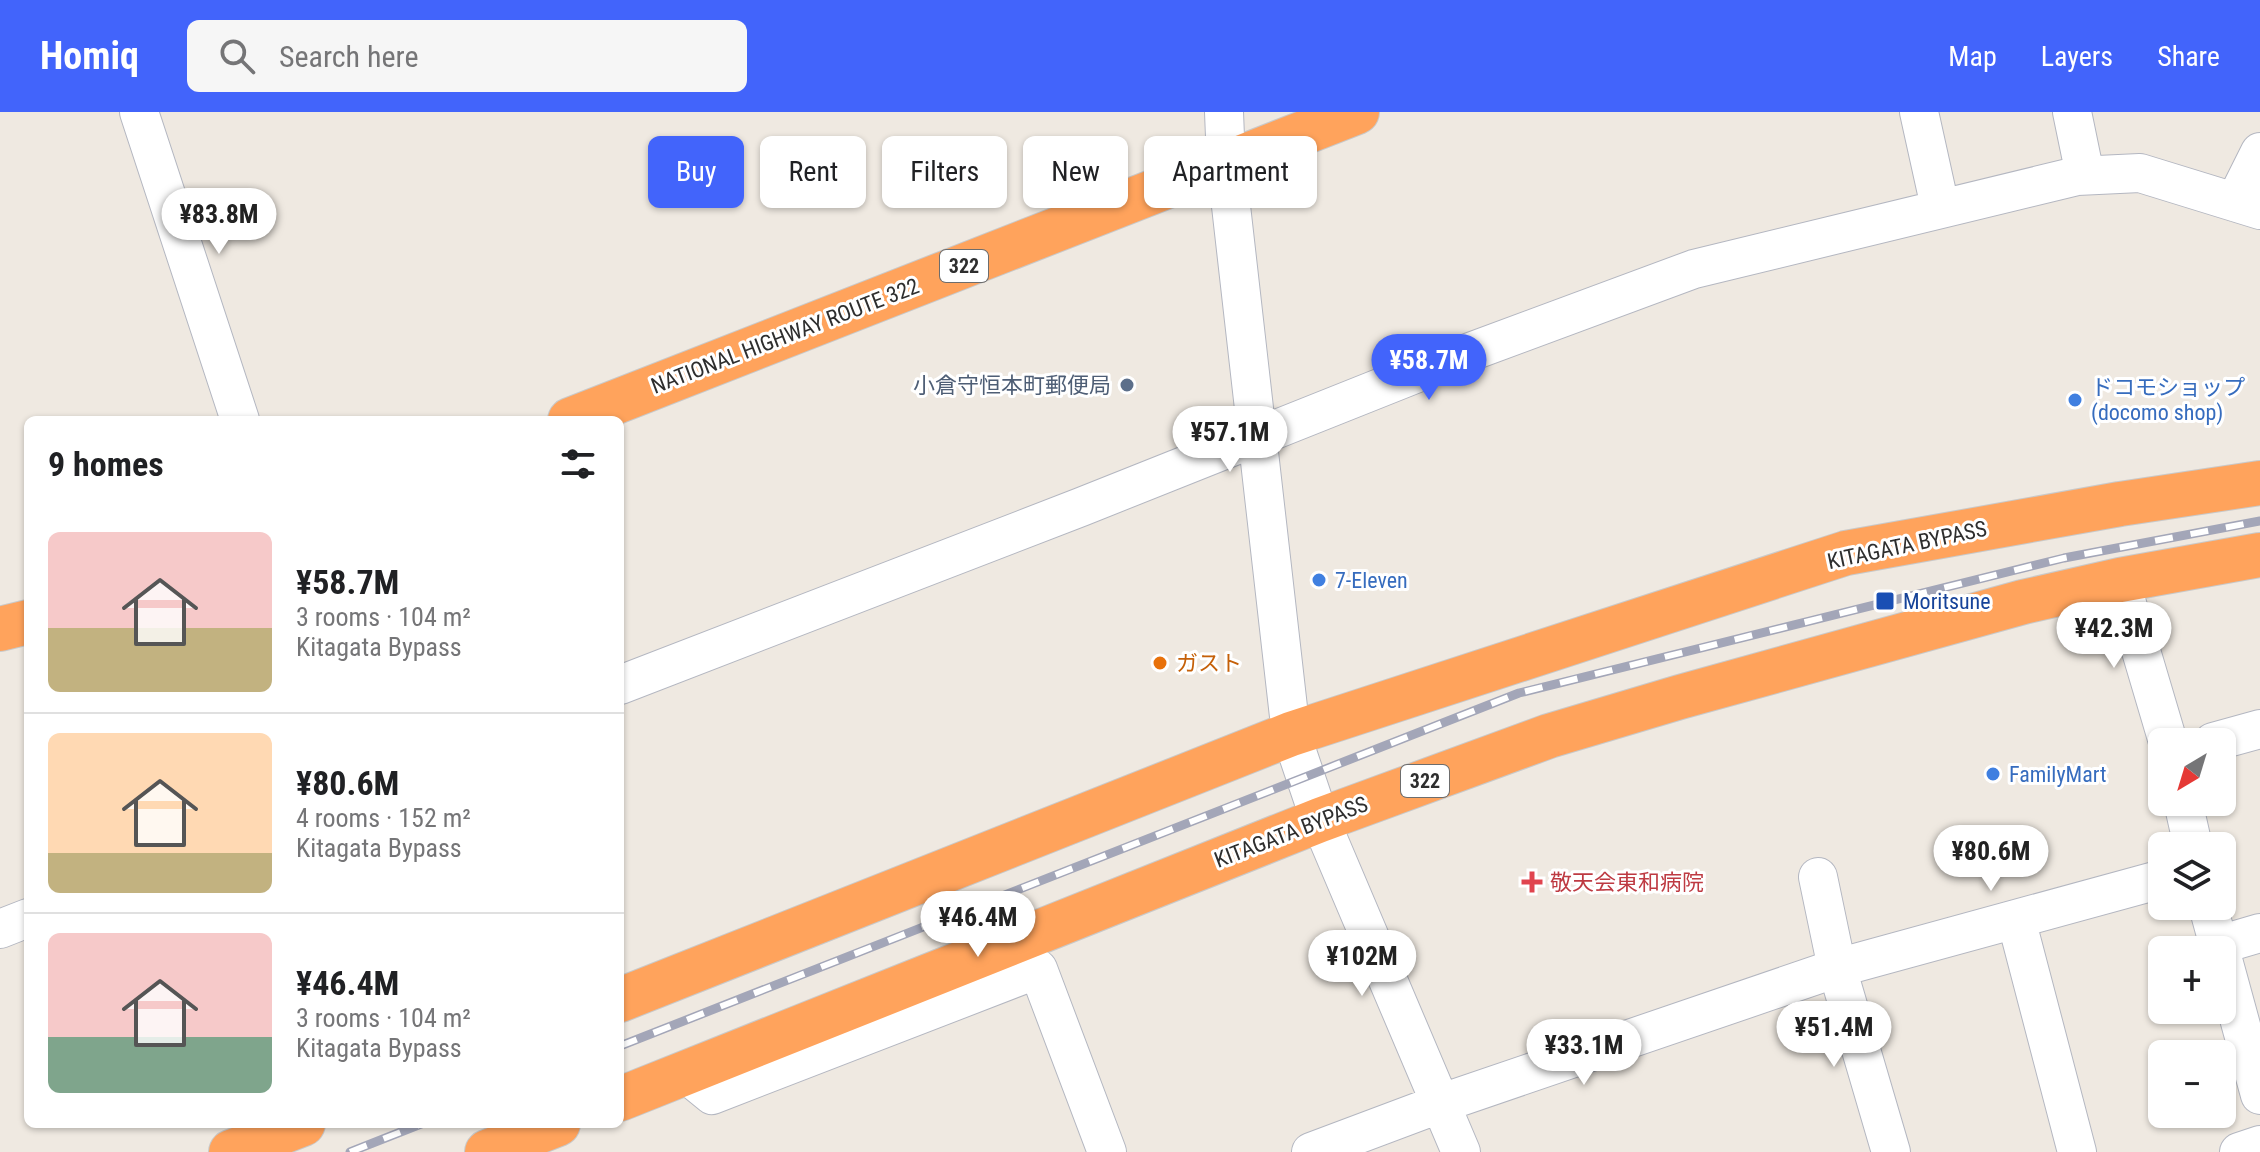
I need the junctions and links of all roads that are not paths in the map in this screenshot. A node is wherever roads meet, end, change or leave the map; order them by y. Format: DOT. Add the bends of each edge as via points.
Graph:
graph roads {
  1 [pos="139,112"];
  2 [pos="1224,112"];
  3 [pos="1357,112"];
  4 [pos="1919,112"];
  5 [pos="2072,112"];
  6 [pos="1225,136"];
  7 [pos="1294,136"];
  8 [pos="2260,152"];
  9 [pos="2085,175"];
  10 [pos="1144,194"];
  11 [pos="2248,206"];
  12 [pos="1940,207"];
  13 [pos="1231,208"];
  14 [pos="239,416"];
  15 [pos="580,416"];
  16 [pos="1257,437"];
  17 [pos="2260,483"];
  18 [pos="2260,555"];
  19 [pos="2120,580"];
  20 [pos="24,623"];
  21 [pos="0,629"];
  22 [pos="624,683"];
  23 [pos="2164,728"];
  24 [pos="2260,729"];
  25 [pos="1291,734"];
  26 [pos="2236,736"];
  27 [pos="1320,820"];
  28 [pos="1818,877"];
  29 [pos="2148,883"];
  30 [pos="2016,919"];
  31 [pos="24,920"];
  32 [pos="0,929"];
  33 [pos="2260,933"];
  34 [pos="2236,943"];
  35 [pos="1837,968"];
  36 [pos="624,998"];
  37 [pos="2236,1008"];
  38 [pos="685,1073"];
  39 [pos="2260,1095"];
  40 [pos="624,1097"];
  41 [pos="1439,1104"];
  42 [pos="293,1128"];
  43 [pos="544,1128"];
  44 [pos="490,1144"];
  45 [pos="2260,1145"];
  46 [pos="231,1152"];
  47 [pos="1107,1152"];
  48 [pos="1311,1152"];
  49 [pos="1461,1152"];
  50 [pos="1891,1152"];
  51 [pos="2077,1152"];
  52 [pos="2239,1152"];
  1 -- 14 [label="street"];
  2 -- 6 [label="street"];
  3 -- 7 [label="highway, NATIONAL HIGHWAY ROUTE 322 / 322"];
  4 -- 12 [label="street"];
  5 -- 9 [label="street"];
  8 -- 11 [label="street"];
  9 -- 11 [label="street" via="2140,173"];
  9 -- 12 [label="street"];
  10 -- 15 [label="highway, NATIONAL HIGHWAY ROUTE 322 / 322"];
  12 -- 16 [label="street" via="1694,269"];
  13 -- 16 [label="street"];
  16 -- 22 [label="street"];
  16 -- 25 [label="street"];
  17 -- 25 [label="highway, KITAGATA BYPASS" via="1846,553"];
  18 -- 19 [label="highway, KITAGATA BYPASS / 322"];
  19 -- 23 [label="street"];
  19 -- 27 [label="highway, KITAGATA BYPASS / 322" via="2023,602 1564,731"];
  20 -- 21 [label="highway"];
  24 -- 26 [label="street"];
  25 -- 27 [label="street"];
  25 -- 36 [label="highway, KITAGATA BYPASS"];
  27 -- 38 [label="highway, KITAGATA BYPASS / 322"];
  27 -- 41 [label="street"];
  28 -- 35 [label="street"];
  29 -- 30 [label="street"];
  30 -- 35 [label="street"];
  30 -- 51 [label="street"];
  31 -- 32 [label="street"];
  33 -- 34 [label="street"];
  35 -- 41 [label="street"];
  35 -- 50 [label="street"];
  37 -- 39 [label="street"];
  38 -- 40 [label="highway, KITAGATA BYPASS / 322"];
  38 -- 47 [label="street" via="712,1095 1038,969"];
  41 -- 48 [label="street"];
  41 -- 49 [label="street"];
  42 -- 46 [label="highway"];
  43 -- 44 [label="highway"];
  45 -- 52 [label="street"];
}
